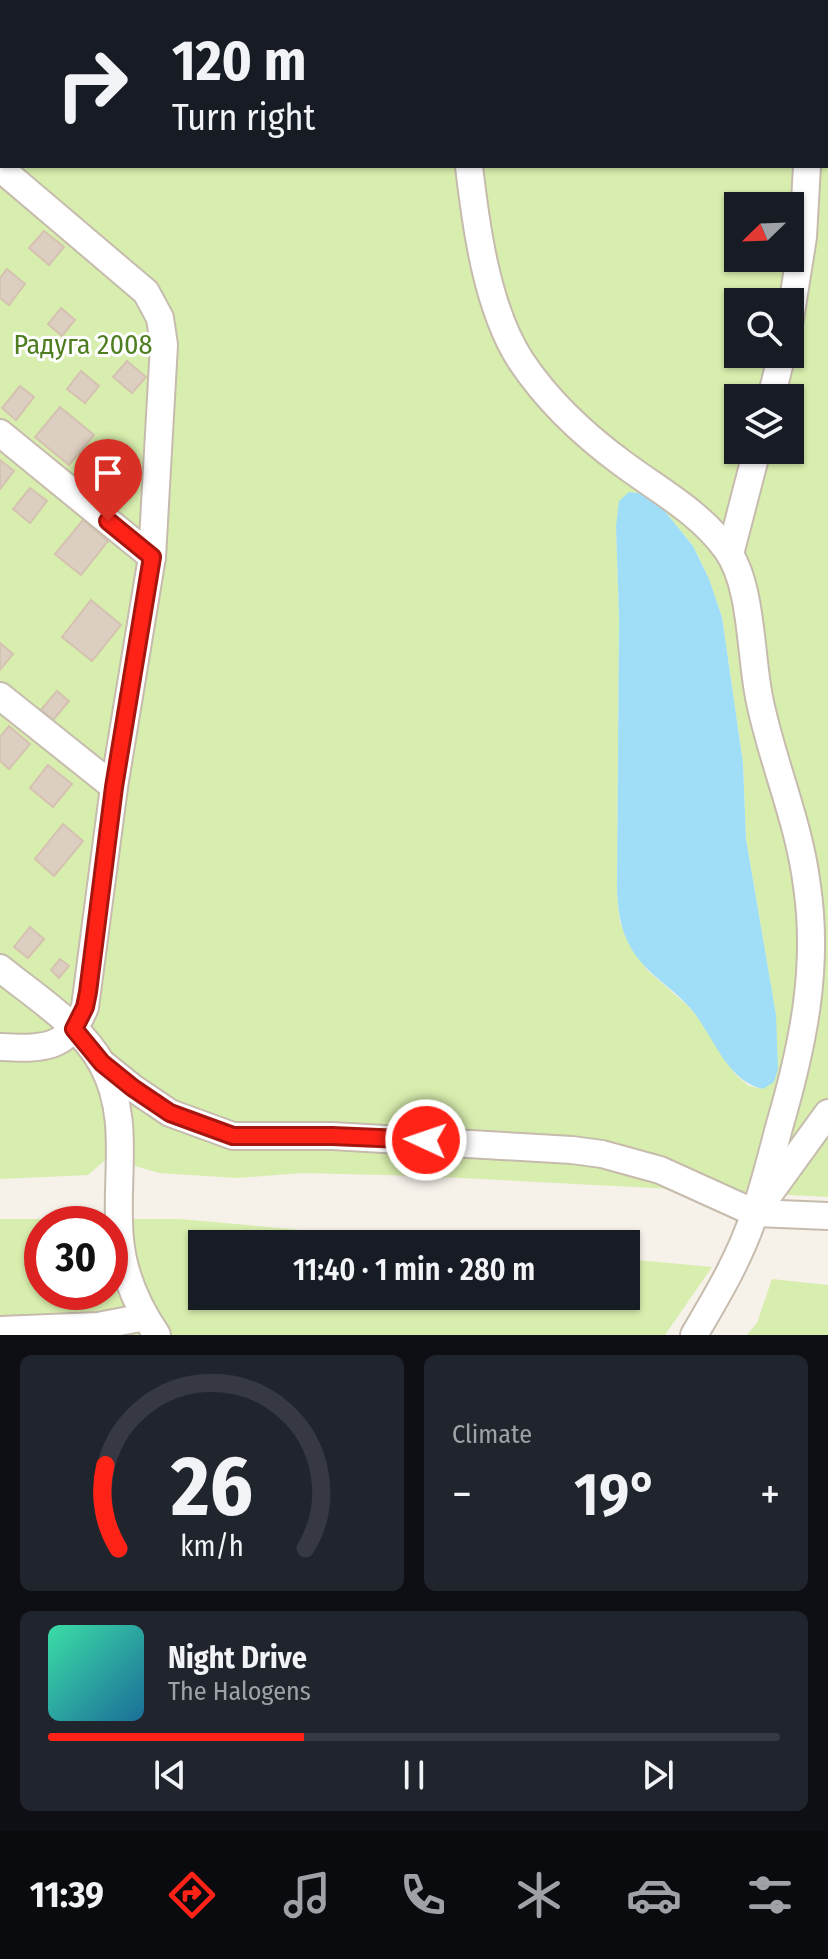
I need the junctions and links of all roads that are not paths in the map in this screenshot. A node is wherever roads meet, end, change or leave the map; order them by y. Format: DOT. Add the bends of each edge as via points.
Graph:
graph roads {
  1 [pos="0,168"];
  2 [pos="469,168"];
  3 [pos="807,168"];
  4 [pos="795,288"];
  5 [pos="0,433"];
  6 [pos="753,464"];
  7 [pos="730,554"];
  8 [pos="152,557"];
  9 [pos="0,696"];
  10 [pos="114,787"];
  11 [pos="0,968"];
  12 [pos="74,1029"];
  13 [pos="0,1047"];
  14 [pos="102,1063"];
  15 [pos="828,1113"];
  16 [pos="755,1213"];
  17 [pos="828,1216"];
  18 [pos="151,1326"];
  19 [pos="0,1330"];
  20 [pos="694,1335"];
  1 -- 8 [label="street" via="140,287 160,318 164,345"];
  2 -- 7 [label="street" via="489,278 520,359 585,433 702,522"];
  3 -- 4 [label="street"];
  5 -- 8 [label="street"];
  6 -- 7 [label="street"];
  7 -- 16 [label="street" via="745,596 763,718 801,844 812,934 799,1059"];
  8 -- 10 [label="street"];
  9 -- 10 [label="street"];
  10 -- 12 [label="street" via="88,992"];
  11 -- 12 [label="street"];
  12 -- 13 [label="street" via="48,1046"];
  12 -- 14 [label="street"];
  14 -- 16 [label="street" via="170,1113 233,1136 458,1142 602,1154 660,1170"];
  14 -- 18 [label="street" via="120,1123 123,1259"];
  15 -- 16 [label="street"];
  16 -- 17 [label="street"];
  16 -- 20 [label="street"];
  18 -- 19 [label="street"];
}
